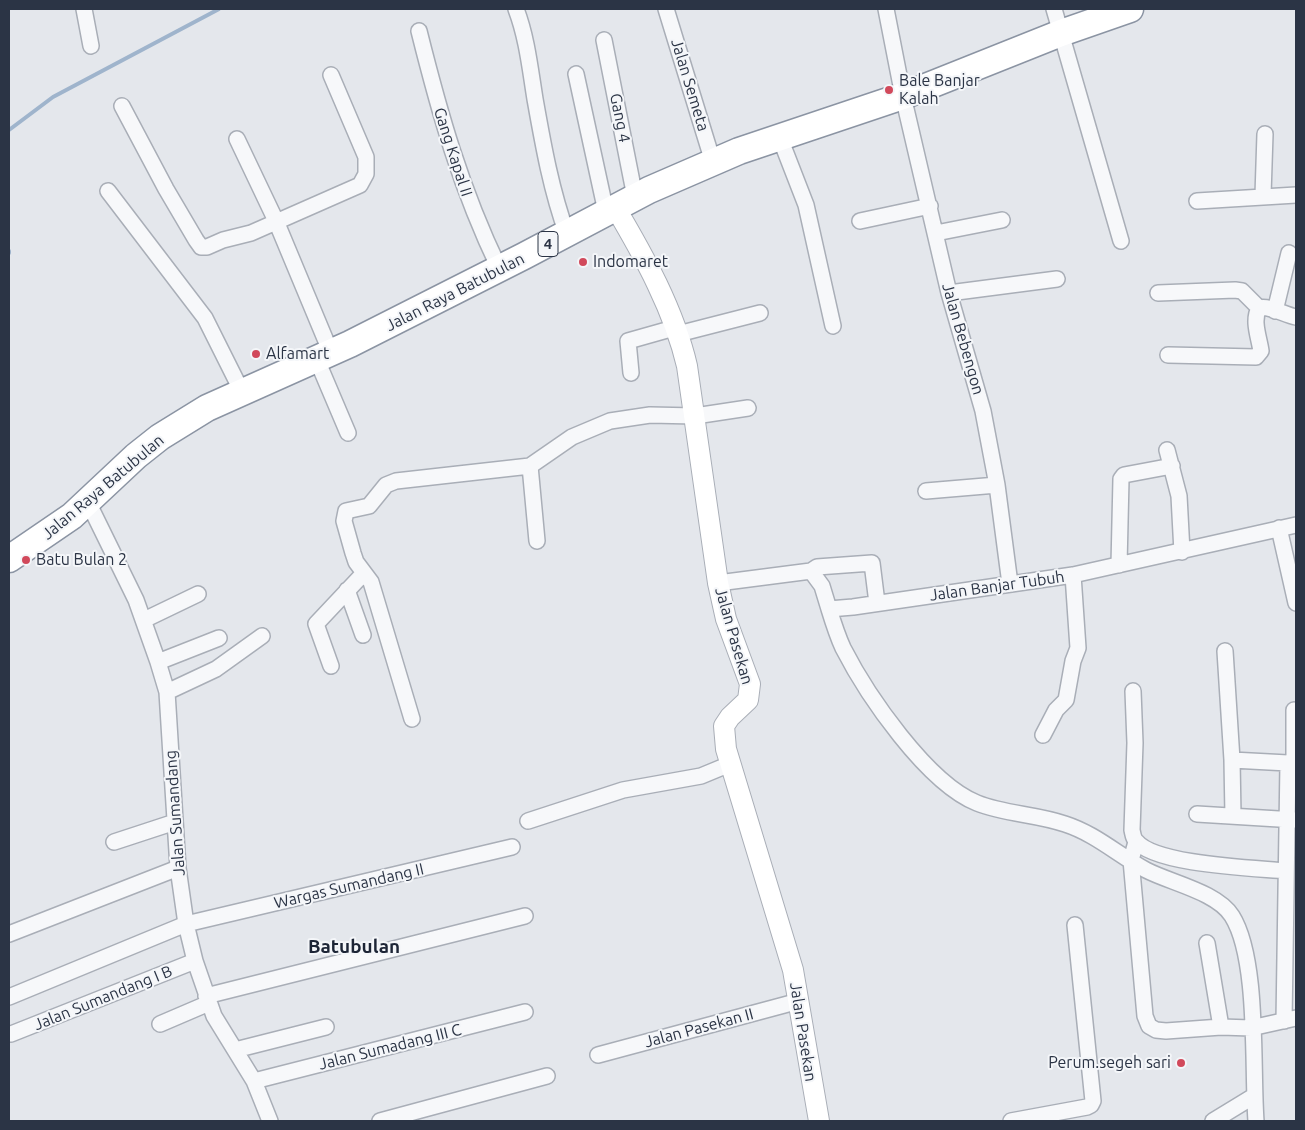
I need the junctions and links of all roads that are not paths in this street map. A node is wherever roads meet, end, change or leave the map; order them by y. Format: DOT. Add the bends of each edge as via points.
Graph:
graph roads {
  1 [pos="84,9"];
  2 [pos="516,9"];
  3 [pos="666,9"];
  4 [pos="886,9"];
  5 [pos="1123,10"];
  6 [pos="1057,21"];
  7 [pos="419,31"];
  8 [pos="604,40"];
  9 [pos="91,46"];
  10 [pos="576,74"];
  11 [pos="331,75"];
  12 [pos="903,96"];
  13 [pos="122,106"];
  14 [pos="1266,134"];
  15 [pos="780,138"];
  16 [pos="237,139"];
  17 [pos="713,162"];
  18 [pos="108,192"];
  19 [pos="1263,195"];
  20 [pos="1296,195"];
  21 [pos="1197,202"];
  22 [pos="619,205"];
  23 [pos="930,206"];
  24 [pos="1002,220"];
  25 [pos="276,221"];
  26 [pos="860,221"];
  27 [pos="936,233"];
  28 [pos="567,234"];
  29 [pos="1121,241"];
  30 [pos="1289,253"];
  31 [pos="499,268"];
  32 [pos="1057,278"];
  33 [pos="949,293"];
  34 [pos="1158,293"];
  35 [pos="1259,308"];
  36 [pos="1275,311"];
  37 [pos="760,313"];
  38 [pos="1296,317"];
  39 [pos="833,326"];
  40 [pos="676,331"];
  41 [pos="1168,355"];
  42 [pos="324,357"];
  43 [pos="631,373"];
  44 [pos="242,392"];
  45 [pos="748,408"];
  46 [pos="694,411"];
  47 [pos="348,433"];
  48 [pos="1167,450"];
  49 [pos="530,466"];
  50 [pos="1172,466"];
  51 [pos="997,485"];
  52 [pos="926,491"];
  53 [pos="88,502"];
  54 [pos="1296,525"];
  55 [pos="1279,528"];
  56 [pos="537,541"];
  57 [pos="1182,552"];
  58 [pos="9,559"];
  59 [pos="1119,565"];
  60 [pos="811,571"];
  61 [pos="364,572"];
  62 [pos="1073,575"];
  63 [pos="718,583"];
  64 [pos="1010,584"];
  65 [pos="347,590"];
  66 [pos="198,594"];
  67 [pos="877,603"];
  68 [pos="1296,603"];
  69 [pos="828,609"];
  70 [pos="144,620"];
  71 [pos="363,635"];
  72 [pos="262,636"];
  73 [pos="219,638"];
  74 [pos="1225,651"];
  75 [pos="158,662"];
  76 [pos="331,666"];
  77 [pos="1133,691"];
  78 [pos="167,692"];
  79 [pos="1294,710"];
  80 [pos="412,720"];
  81 [pos="1043,735"];
  82 [pos="1232,760"];
  83 [pos="1288,763"];
  84 [pos="730,764"];
  85 [pos="1197,814"];
  86 [pos="1233,816"];
  87 [pos="1291,820"];
  88 [pos="528,821"];
  89 [pos="175,822"];
  90 [pos="114,842"];
  91 [pos="1136,842"];
  92 [pos="512,847"];
  93 [pos="1131,860"];
  94 [pos="178,868"];
  95 [pos="1286,871"];
  96 [pos="525,916"];
  97 [pos="186,924"];
  98 [pos="1075,925"];
  99 [pos="9,934"];
  100 [pos="1207,943"];
  101 [pos="195,961"];
  102 [pos="9,997"];
  103 [pos="208,999"];
  104 [pos="799,1001"];
  105 [pos="525,1012"];
  106 [pos="1290,1020"];
  107 [pos="160,1024"];
  108 [pos="1221,1027"];
  109 [pos="326,1028"];
  110 [pos="1252,1028"];
  111 [pos="11,1034"];
  112 [pos="235,1050"];
  113 [pos="598,1055"];
  114 [pos="548,1076"];
  115 [pos="254,1081"];
  116 [pos="1254,1096"];
  117 [pos="270,1121"];
  118 [pos="380,1121"];
  119 [pos="819,1121"];
  120 [pos="1012,1121"];
  121 [pos="1213,1121"];
  122 [pos="1256,1121"];
  1 -- 9 [label="street"];
  2 -- 28 [label="street" via="526,40 555,198"];
  3 -- 17 [label="street, Jalan Semeta"];
  4 -- 12 [label="street, Jalan Bebengon"];
  5 -- 6 [label="highway, Jalan Raya Batubulan / 4"];
  6 -- 12 [label="highway, Jalan Raya Batubulan / 4"];
  6 -- 29 [label="street"];
  7 -- 31 [label="street, Gang Kapal II" via="463,185"];
  8 -- 22 [label="street, Gang 4"];
  10 -- 22 [label="street"];
  11 -- 25 [label="street" via="366,158 366,174 353,190"];
  12 -- 15 [label="highway, Jalan Raya Batubulan / 4"];
  12 -- 23 [label="street, Jalan Bebengon"];
  13 -- 25 [label="street" via="201,247 207,248 223,240 250,234"];
  14 -- 19 [label="street"];
  15 -- 17 [label="highway, Jalan Raya Batubulan / 4"];
  15 -- 39 [label="street" via="806,205"];
  16 -- 25 [label="street"];
  17 -- 22 [label="highway, Jalan Raya Batubulan / 4"];
  18 -- 44 [label="street" via="205,318"];
  19 -- 20 [label="street"];
  19 -- 21 [label="street"];
  22 -- 28 [label="highway, Jalan Raya Batubulan / 4"];
  22 -- 40 [label="street, Jalan Pasekan"];
  23 -- 26 [label="street"];
  23 -- 27 [label="street, Jalan Bebengon"];
  24 -- 27 [label="street"];
  25 -- 42 [label="street"];
  27 -- 33 [label="street, Jalan Bebengon"];
  28 -- 31 [label="highway, Jalan Raya Batubulan / 4"];
  30 -- 36 [label="street"];
  31 -- 42 [label="highway, Jalan Raya Batubulan / 4"];
  32 -- 33 [label="street"];
  33 -- 51 [label="street, Jalan Bebengon" via="983,411"];
  34 -- 35 [label="street" via="1242,291"];
  35 -- 36 [label="street" via="1268,307"];
  35 -- 41 [label="street" via="1256,312 1261,351 1256,357"];
  36 -- 38 [label="street"];
  37 -- 40 [label="street"];
  40 -- 43 [label="street" via="628,341"];
  40 -- 46 [label="street, Jalan Pasekan" via="687,366"];
  42 -- 44 [label="highway, Jalan Raya Batubulan / 4"];
  42 -- 47 [label="street"];
  44 -- 53 [label="highway, Jalan Raya Batubulan / 4" via="207,408 160,437"];
  45 -- 46 [label="street"];
  46 -- 49 [label="street" via="610,421 572,437"];
  46 -- 63 [label="street, Jalan Pasekan"];
  48 -- 50 [label="street"];
  49 -- 56 [label="street"];
  49 -- 61 [label="street" via="386,485 372,504 344,513 356,562"];
  50 -- 57 [label="street" via="1179,496"];
  50 -- 59 [label="street" via="1124,475 1121,479"];
  51 -- 52 [label="street"];
  51 -- 64 [label="street, Jalan Bebengon"];
  53 -- 58 [label="highway, Jalan Raya Batubulan / 4"];
  53 -- 70 [label="street, Jalan Sumandang"];
  54 -- 55 [label="street, Jalan Banjar Tubuh"];
  55 -- 57 [label="street, Jalan Banjar Tubuh"];
  55 -- 68 [label="street"];
  57 -- 59 [label="street, Jalan Banjar Tubuh"];
  59 -- 62 [label="street, Jalan Banjar Tubuh"];
  60 -- 63 [label="street"];
  60 -- 67 [label="street" via="817,567 872,562"];
  60 -- 69 [label="street" via="822,586"];
  61 -- 65 [label="street"];
  61 -- 80 [label="street" via="382,614"];
  62 -- 64 [label="street, Jalan Banjar Tubuh"];
  62 -- 81 [label="street" via="1078,648 1066,700 1056,710"];
  63 -- 84 [label="street, Jalan Pasekan" via="726,619 750,684 748,700 724,726"];
  64 -- 67 [label="street, Jalan Banjar Tubuh"];
  65 -- 71 [label="street"];
  65 -- 76 [label="street" via="316,624"];
  66 -- 70 [label="street"];
  67 -- 69 [label="street, Jalan Banjar Tubuh"];
  69 -- 93 [label="street" via="843,647 889,723 942,780 976,803 1041,817 1084,831"];
  70 -- 75 [label="street, Jalan Sumandang"];
  72 -- 78 [label="street" via="216,669"];
  73 -- 75 [label="street"];
  74 -- 82 [label="street"];
  75 -- 78 [label="street, Jalan Sumandang"];
  77 -- 91 [label="street" via="1132,830"];
  78 -- 89 [label="street, Jalan Sumandang"];
  79 -- 83 [label="street" via="1294,758"];
  82 -- 83 [label="street"];
  82 -- 86 [label="street"];
  83 -- 87 [label="street"];
  84 -- 88 [label="street" via="701,776 623,790"];
  84 -- 104 [label="street, Jalan Pasekan" via="793,970"];
  85 -- 86 [label="street"];
  86 -- 87 [label="street"];
  87 -- 95 [label="street"];
  89 -- 90 [label="street"];
  89 -- 94 [label="street, Jalan Sumandang"];
  91 -- 93 [label="street"];
  91 -- 95 [label="street" via="1170,857 1210,865"];
  92 -- 97 [label="street, Wargas Sumandang II"];
  93 -- 108 [label="street" via="1145,1016 1149,1026 1166,1031"];
  93 -- 110 [label="street" via="1211,899 1232,917 1242,942 1249,980"];
  94 -- 97 [label="street, Jalan Sumandang"];
  94 -- 99 [label="street"];
  95 -- 106 [label="street"];
  96 -- 103 [label="street"];
  97 -- 101 [label="street, Jalan Sumandang"];
  97 -- 102 [label="street, Wargas Sumandang II"];
  98 -- 120 [label="street" via="1092,1105"];
  100 -- 108 [label="street"];
  101 -- 103 [label="street, Jalan Sumandang"];
  101 -- 111 [label="street, Jalan Sumandang I B"];
  103 -- 107 [label="street"];
  103 -- 112 [label="street, Jalan Sumandang"];
  104 -- 113 [label="street, Jalan Pasekan II"];
  104 -- 119 [label="street, Jalan Pasekan"];
  105 -- 115 [label="street, Jalan Sumadang III C"];
  106 -- 110 [label="street"];
  108 -- 110 [label="street"];
  109 -- 112 [label="street"];
  110 -- 116 [label="street"];
  112 -- 115 [label="street, Jalan Sumandang"];
  114 -- 118 [label="street"];
  115 -- 117 [label="street, Jalan Sumandang"];
  116 -- 121 [label="street"];
  116 -- 122 [label="street"];
}
